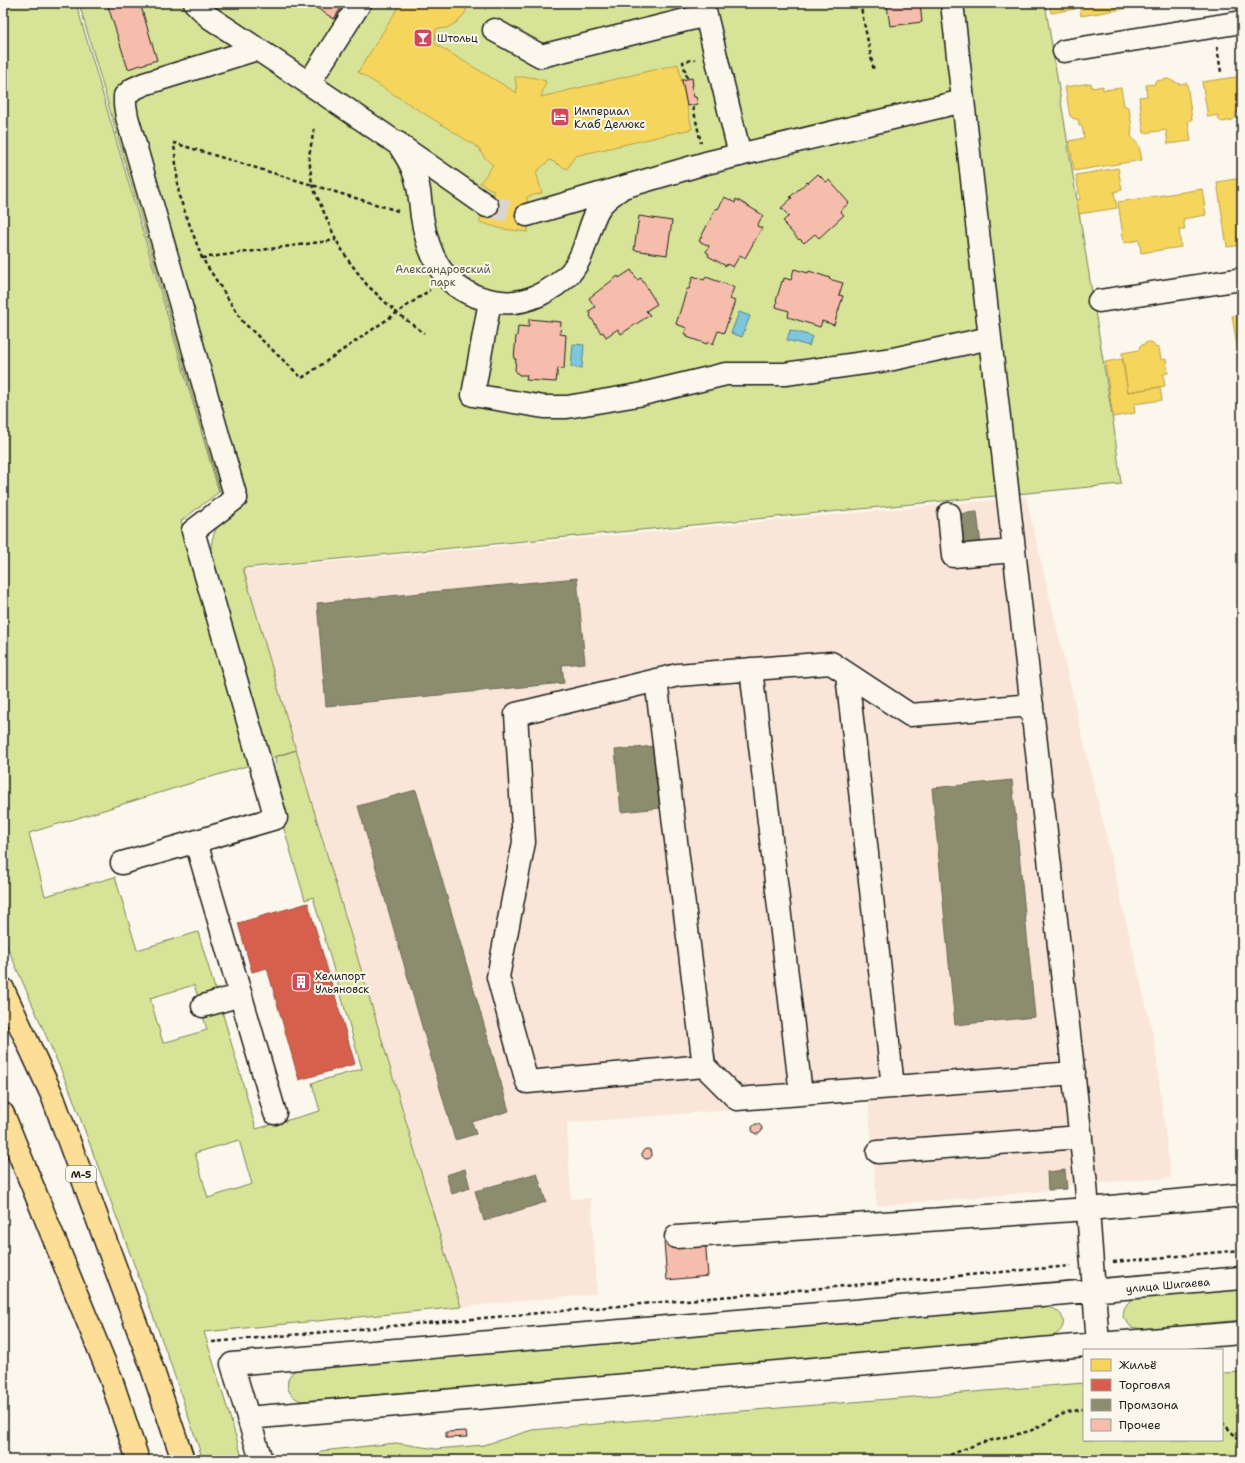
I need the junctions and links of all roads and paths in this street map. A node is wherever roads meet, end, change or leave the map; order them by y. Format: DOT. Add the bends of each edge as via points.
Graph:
graph roads {
  1 [pos="195,3"];
  2 [pos="360,3"];
  3 [pos="860,3"];
  4 [pos="952,3"];
  5 [pos="1242,22"];
  6 [pos="494,30"];
  7 [pos="257,49"];
  8 [pos="1064,51"];
  9 [pos="684,66"];
  10 [pos="874,71"];
  11 [pos="687,78"];
  12 [pos="309,83"];
  13 [pos="963,101"];
  14 [pos="694,107"];
  15 [pos="697,122"];
  16 [pos="314,129"];
  17 [pos="398,144"];
  18 [pos="740,155"];
  19 [pos="312,185"];
  20 [pos="625,186"];
  21 [pos="487,206"];
  22 [pos="398,211"];
  23 [pos="527,215"];
  24 [pos="336,240"];
  25 [pos="202,258"];
  26 [pos="1242,279"];
  27 [pos="433,288"];
  28 [pos="490,301"];
  29 [pos="1099,301"];
  30 [pos="396,313"];
  31 [pos="424,333"];
  32 [pos="990,338"];
  33 [pos="949,514"];
  34 [pos="1014,551"];
  35 [pos="752,669"];
  36 [pos="847,674"];
  37 [pos="656,680"];
  38 [pos="1032,705"];
  39 [pos="196,842"];
  40 [pos="122,863"];
  41 [pos="3,989"];
  42 [pos="241,995"];
  43 [pos="203,1006"];
  44 [pos="704,1066"];
  45 [pos="1074,1073"];
  46 [pos="893,1087"];
  47 [pos="801,1094"];
  48 [pos="275,1113"];
  49 [pos="3,1114"];
  50 [pos="1081,1137"];
  51 [pos="878,1152"];
  52 [pos="1242,1195"];
  53 [pos="1088,1209"];
  54 [pos="676,1237"];
  55 [pos="1242,1250"];
  56 [pos="1092,1264"];
  57 [pos="1242,1278"];
  58 [pos="1094,1292"];
  59 [pos="1242,1333"];
  60 [pos="212,1342"];
  61 [pos="1098,1344"];
  62 [pos="1083,1409"];
  63 [pos="248,1418"];
  64 [pos="1223,1423"];
  65 [pos="1242,1443"];
  66 [pos="138,1460"];
  67 [pos="183,1460"];
  68 [pos="261,1460"];
  69 [pos="937,1460"];
  1 -- 7 [label="street" via="209,17"];
  2 -- 12 [label="street"];
  3 -- 10 [label="path"];
  4 -- 13 [label="street"];
  5 -- 8 [label="street"];
  6 -- 18 [label="street" via="542,56 706,15"];
  7 -- 12 [label="street"];
  7 -- 39 [label="street" via="144,84 125,96 127,117 236,498 193,531 276,818"];
  9 -- 11 [label="path"];
  12 -- 17 [label="street"];
  13 -- 18 [label="street"];
  13 -- 32 [label="street"];
  14 -- 15 [label="path"];
  16 -- 19 [label="path" via="309,156"];
  17 -- 21 [label="street"];
  17 -- 28 [label="street" via="414,170 425,235 437,266 446,278 462,290"];
  18 -- 20 [label="street"];
  19 -- 22 [label="path"];
  19 -- 24 [label="path"];
  19 -- 25 [label="path" via="174,143 179,196"];
  20 -- 23 [label="street"];
  20 -- 28 [label="street" via="599,208 585,248 572,270 560,282 545,293 524,300 504,303"];
  24 -- 25 [label="path"];
  24 -- 30 [label="path" via="368,285"];
  25 -- 30 [label="path" via="243,322 302,378"];
  26 -- 29 [label="street"];
  27 -- 30 [label="path"];
  28 -- 32 [label="street" via="473,395 544,407 567,407 638,395 726,374 785,374 893,359"];
  30 -- 31 [label="path"];
  32 -- 34 [label="street"];
  33 -- 34 [label="street" via="953,556"];
  34 -- 38 [label="street"];
  35 -- 36 [label="street" via="831,664"];
  35 -- 37 [label="street" via="678,675"];
  35 -- 47 [label="street"];
  36 -- 38 [label="street" via="910,715"];
  36 -- 46 [label="street"];
  37 -- 44 [label="street"];
  37 -- 44 [label="street" via="516,714 524,842 498,977 527,1082"];
  38 -- 45 [label="street"];
  39 -- 40 [label="street"];
  39 -- 42 [label="street"];
  41 -- 67 [label="highway, М-5" via="52,1095 150,1362"];
  42 -- 43 [label="street"];
  42 -- 48 [label="street"];
  44 -- 47 [label="street" via="737,1099"];
  45 -- 46 [label="street"];
  45 -- 50 [label="street"];
  46 -- 47 [label="street"];
  49 -- 66 [label="highway" via="110,1376"];
  50 -- 51 [label="street"];
  50 -- 53 [label="street"];
  52 -- 53 [label="street"];
  53 -- 54 [label="street"];
  53 -- 56 [label="street"];
  55 -- 56 [label="path"];
  56 -- 58 [label="street"];
  56 -- 60 [label="path"];
  57 -- 58 [label="street, улица Шигаева"];
  58 -- 61 [label="street"];
  58 -- 63 [label="street, улица Шигаева" via="232,1364"];
  59 -- 61 [label="street"];
  61 -- 63 [label="street"];
  62 -- 69 [label="path" via="1066,1412 1030,1430 980,1443"];
  63 -- 68 [label="street"];
  64 -- 65 [label="path"];
}
